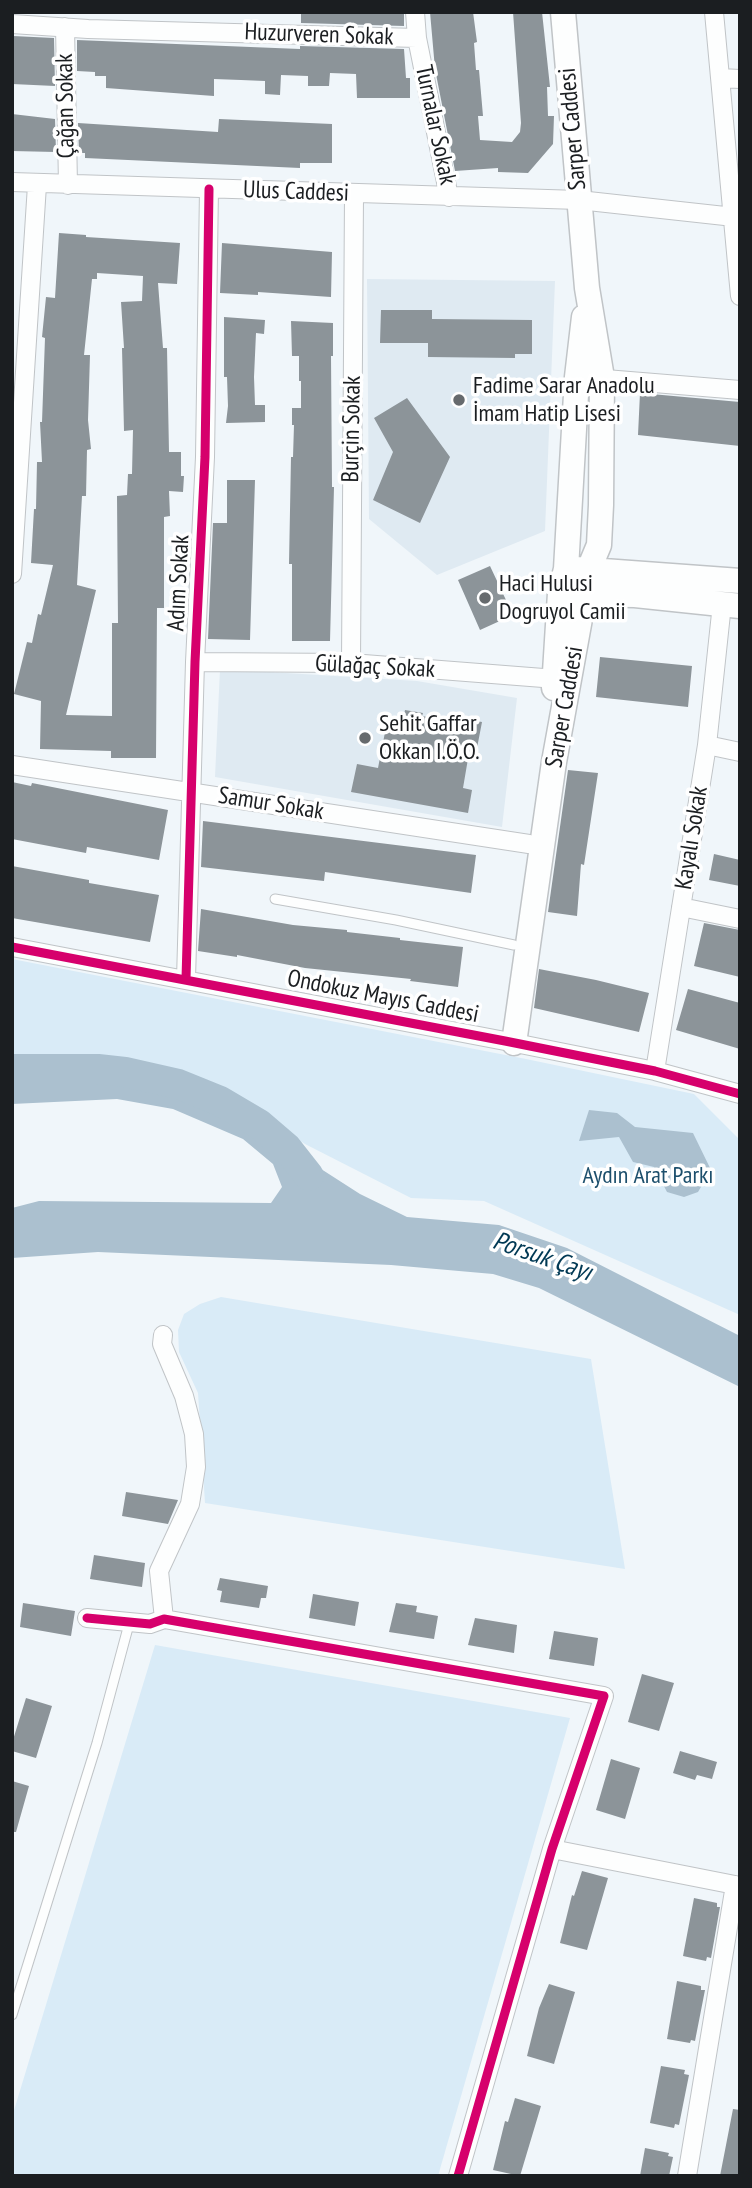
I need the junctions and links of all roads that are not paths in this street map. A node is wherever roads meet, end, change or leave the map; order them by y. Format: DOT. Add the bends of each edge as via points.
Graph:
graph roads {
  1 [pos="415,12"];
  2 [pos="563,12"];
  3 [pos="715,12"];
  4 [pos="12,24"];
  5 [pos="65,27"];
  6 [pos="417,38"];
  7 [pos="720,78"];
  8 [pos="740,79"];
  9 [pos="12,182"];
  10 [pos="37,185"];
  11 [pos="68,185"];
  12 [pos="209,190"];
  13 [pos="354,194"];
  14 [pos="449,197"];
  15 [pos="579,200"];
  16 [pos="736,229"];
  17 [pos="587,288"];
  18 [pos="740,296"];
  19 [pos="577,377"];
  20 [pos="602,378"];
  21 [pos="740,390"];
  22 [pos="578,569"];
  23 [pos="12,574"];
  24 [pos="740,581"];
  25 [pos="560,593"];
  26 [pos="585,595"];
  27 [pos="731,605"];
  28 [pos="195,662"];
  29 [pos="351,663"];
  30 [pos="556,679"];
  31 [pos="707,745"];
  32 [pos="740,752"];
  33 [pos="12,765"];
  34 [pos="192,792"];
  35 [pos="529,844"];
  36 [pos="275,900"];
  37 [pos="681,907"];
  38 [pos="740,919"];
  39 [pos="514,944"];
  40 [pos="12,947"];
  41 [pos="186,979"];
  42 [pos="507,1041"];
  43 [pos="655,1071"];
  44 [pos="738,1096"];
  45 [pos="163,1335"];
  46 [pos="87,1618"];
  47 [pos="164,1619"];
  48 [pos="129,1624"];
  49 [pos="552,1849"];
  50 [pos="737,1885"];
  51 [pos="12,2015"];
  52 [pos="458,2176"];
  53 [pos="687,2176"];
  1 -- 6 [label="street, Turnalar Sokak"];
  2 -- 15 [label="main road, Sarper Caddesi"];
  3 -- 7 [label="street"];
  4 -- 5 [label="street, Huzurveren Sokak"];
  5 -- 6 [label="street, Huzurveren Sokak"];
  5 -- 11 [label="street, Çağan Sokak"];
  6 -- 14 [label="street, Turnalar Sokak"];
  7 -- 8 [label="street"];
  7 -- 16 [label="street"];
  9 -- 10 [label="street, Ulus Caddesi"];
  10 -- 11 [label="street, Ulus Caddesi"];
  10 -- 23 [label="street"];
  11 -- 12 [label="street, Ulus Caddesi"];
  12 -- 13 [label="street, Ulus Caddesi"];
  12 -- 28 [label="street, Adım Sokak" via="205,457"];
  13 -- 14 [label="street, Ulus Caddesi"];
  13 -- 29 [label="street, Burçin Sokak"];
  14 -- 15 [label="street, Ulus Caddesi"];
  15 -- 16 [label="street, Ulus Caddesi"];
  15 -- 17 [label="main road, Sarper Caddesi"];
  16 -- 18 [label="street"];
  17 -- 19 [label="main road, Sarper Caddesi"];
  17 -- 20 [label="main road, Sarper Caddesi"];
  19 -- 20 [label="street"];
  19 -- 22 [label="main road, Sarper Caddesi"];
  20 -- 21 [label="street"];
  20 -- 22 [label="main road, Sarper Caddesi" via="598,545"];
  22 -- 24 [label="main road"];
  22 -- 25 [label="main road, Sarper Caddesi"];
  22 -- 26 [label="main road, Sarper Caddesi"];
  25 -- 26 [label="main road"];
  25 -- 30 [label="main road, Sarper Caddesi"];
  26 -- 27 [label="main road"];
  26 -- 42 [label="main road, Sarper Caddesi"];
  27 -- 31 [label="street, Kayalı Sokak"];
  28 -- 29 [label="street, Gülağaç Sokak"];
  28 -- 34 [label="street, Adım Sokak"];
  29 -- 30 [label="street, Gülağaç Sokak"];
  30 -- 35 [label="main road, Sarper Caddesi"];
  31 -- 32 [label="street"];
  31 -- 37 [label="street, Kayalı Sokak"];
  33 -- 34 [label="street, Samur Sokak"];
  34 -- 35 [label="street, Samur Sokak"];
  34 -- 41 [label="street, Adım Sokak"];
  35 -- 39 [label="main road, Sarper Caddesi"];
  36 -- 39 [label="lane"];
  37 -- 38 [label="street"];
  37 -- 43 [label="street, Kayalı Sokak"];
  39 -- 42 [label="main road, Sarper Caddesi"];
  40 -- 41 [label="street, Ondokuz Mayıs Caddesi"];
  41 -- 42 [label="street, Ondokuz Mayıs Caddesi"];
  42 -- 43 [label="street, Ondokuz Mayıs Caddesi"];
  43 -- 44 [label="street, Ondokuz Mayıs Caddesi"];
  45 -- 47 [label="street" via="162,1344 194,1434 196,1467 190,1504 159,1572"];
  46 -- 48 [label="street"];
  47 -- 48 [label="street"];
  47 -- 49 [label="street" via="604,1696"];
  48 -- 51 [label="lane"];
  49 -- 50 [label="street"];
  49 -- 52 [label="street"];
  50 -- 53 [label="street"];
}
